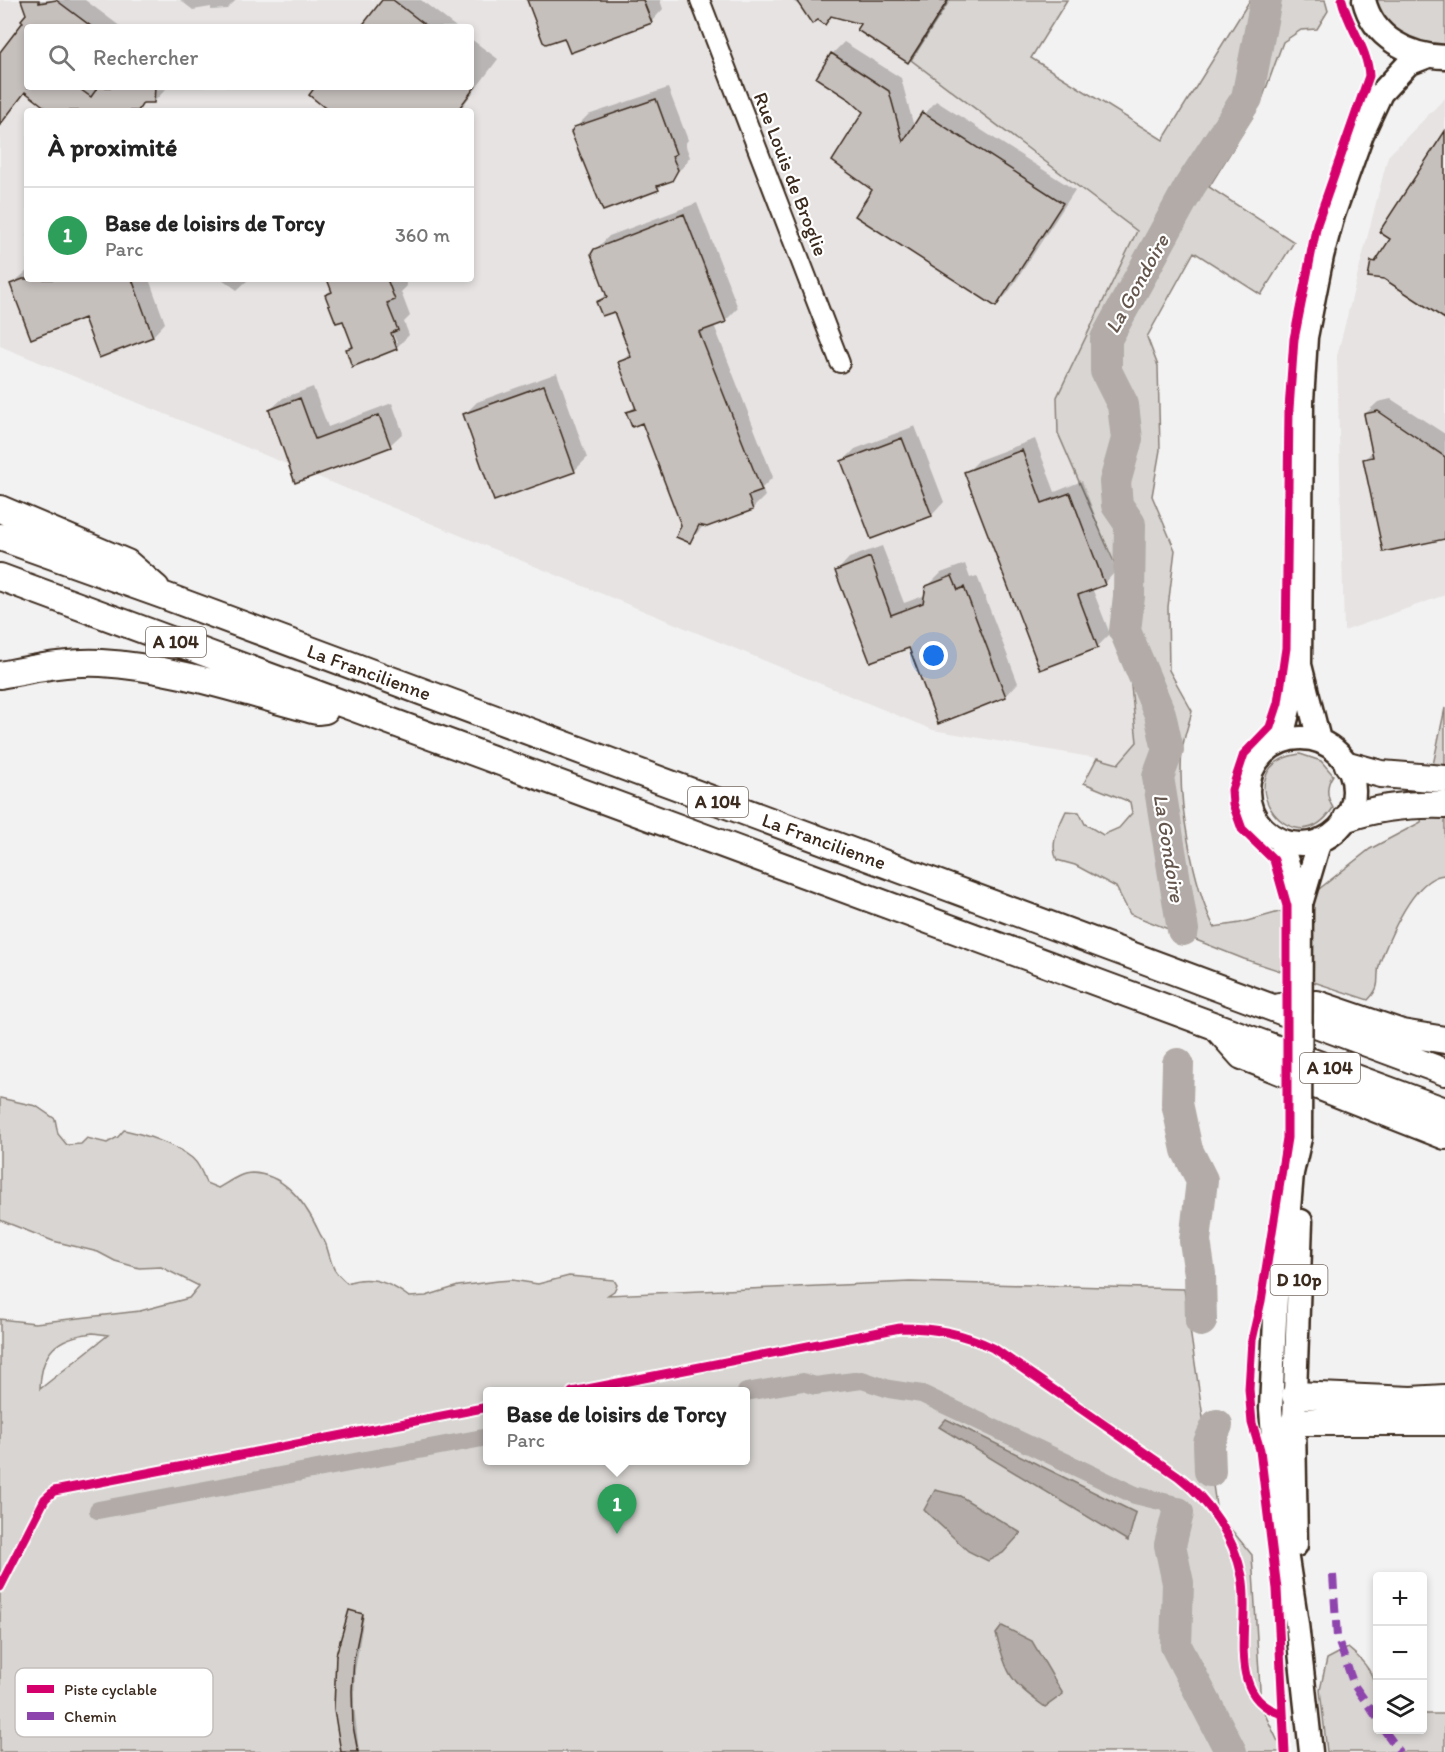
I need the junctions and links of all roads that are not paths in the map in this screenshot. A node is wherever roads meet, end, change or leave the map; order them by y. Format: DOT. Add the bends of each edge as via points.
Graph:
graph roads {
  1 [pos="700,0"];
  2 [pos="1364,0"];
  3 [pos="1381,32"];
  4 [pos="1436,57"];
  5 [pos="1381,93"];
  6 [pos="840,363"];
  7 [pos="0,509"];
  8 [pos="0,537"];
  9 [pos="0,577"];
  10 [pos="165,596"];
  11 [pos="1300,665"];
  12 [pos="0,675"];
  13 [pos="352,708"];
  14 [pos="1319,740"];
  15 [pos="1281,741"];
  16 [pos="1348,765"];
  17 [pos="1445,779"];
  18 [pos="1445,805"];
  19 [pos="1347,818"];
  20 [pos="1280,840"];
  21 [pos="1320,840"];
  22 [pos="1301,904"];
  23 [pos="1271,1008"];
  24 [pos="1215,1026"];
  25 [pos="1445,1040"];
  26 [pos="1445,1072"];
  27 [pos="1445,1111"];
  28 [pos="1445,1136"];
  29 [pos="1300,1138"];
  30 [pos="1271,1380"];
  31 [pos="1295,1395"];
  32 [pos="1445,1398"];
  33 [pos="1271,1409"];
  34 [pos="1294,1422"];
  35 [pos="1445,1422"];
  36 [pos="1297,1624"];
  37 [pos="1311,1752"];
  1 -- 6 [label="street, Rue Louis de Broglie"];
  2 -- 3 [label="main road"];
  3 -- 4 [label="main road" via="1401,48"];
  3 -- 5 [label="main road" via="1386,66"];
  4 -- 5 [label="main road" via="1408,64"];
  5 -- 11 [label="main road" via="1333,215 1306,337"];
  7 -- 10 [label="highway" via="127,563"];
  8 -- 10 [label="highway, La Francilienne / A 104"];
  9 -- 13 [label="highway, La Francilienne / A 104"];
  10 -- 23 [label="highway, La Francilienne / A 104"];
  11 -- 14 [label="main road"];
  11 -- 15 [label="main road"];
  12 -- 13 [label="highway" via="99,663 166,672 317,711"];
  13 -- 24 [label="highway, La Francilienne / A 104"];
  14 -- 15 [label="main road" via="1300,737"];
  14 -- 16 [label="main road"];
  15 -- 20 [label="main road" via="1256,762 1248,793 1259,824"];
  16 -- 17 [label="highway" via="1381,774"];
  16 -- 19 [label="main road" via="1354,792"];
  18 -- 19 [label="highway" via="1397,806"];
  19 -- 21 [label="main road" via="1334,833"];
  20 -- 21 [label="main road" via="1298,844"];
  20 -- 22 [label="main road, D 10p"];
  21 -- 22 [label="main road, D 10p"];
  22 -- 29 [label="main road, D 10p, bridge"];
  23 -- 25 [label="highway" via="1317,1004 1402,1033"];
  23 -- 26 [label="highway, La Francilienne / A 104"];
  24 -- 27 [label="highway, La Francilienne / A 104"];
  24 -- 28 [label="highway" via="1242,1056"];
  29 -- 30 [label="main road, D 10p" via="1275,1297"];
  29 -- 31 [label="main road, D 10p"];
  30 -- 31 [label="main road"];
  30 -- 33 [label="main road, D 10p"];
  31 -- 32 [label="highway"];
  31 -- 33 [label="main road"];
  31 -- 34 [label="main road, D 10p"];
  33 -- 34 [label="main road"];
  33 -- 36 [label="main road, D 10p" via="1277,1493"];
  34 -- 35 [label="highway"];
  34 -- 36 [label="main road, D 10p"];
  36 -- 37 [label="main road, D 10p"];
}
